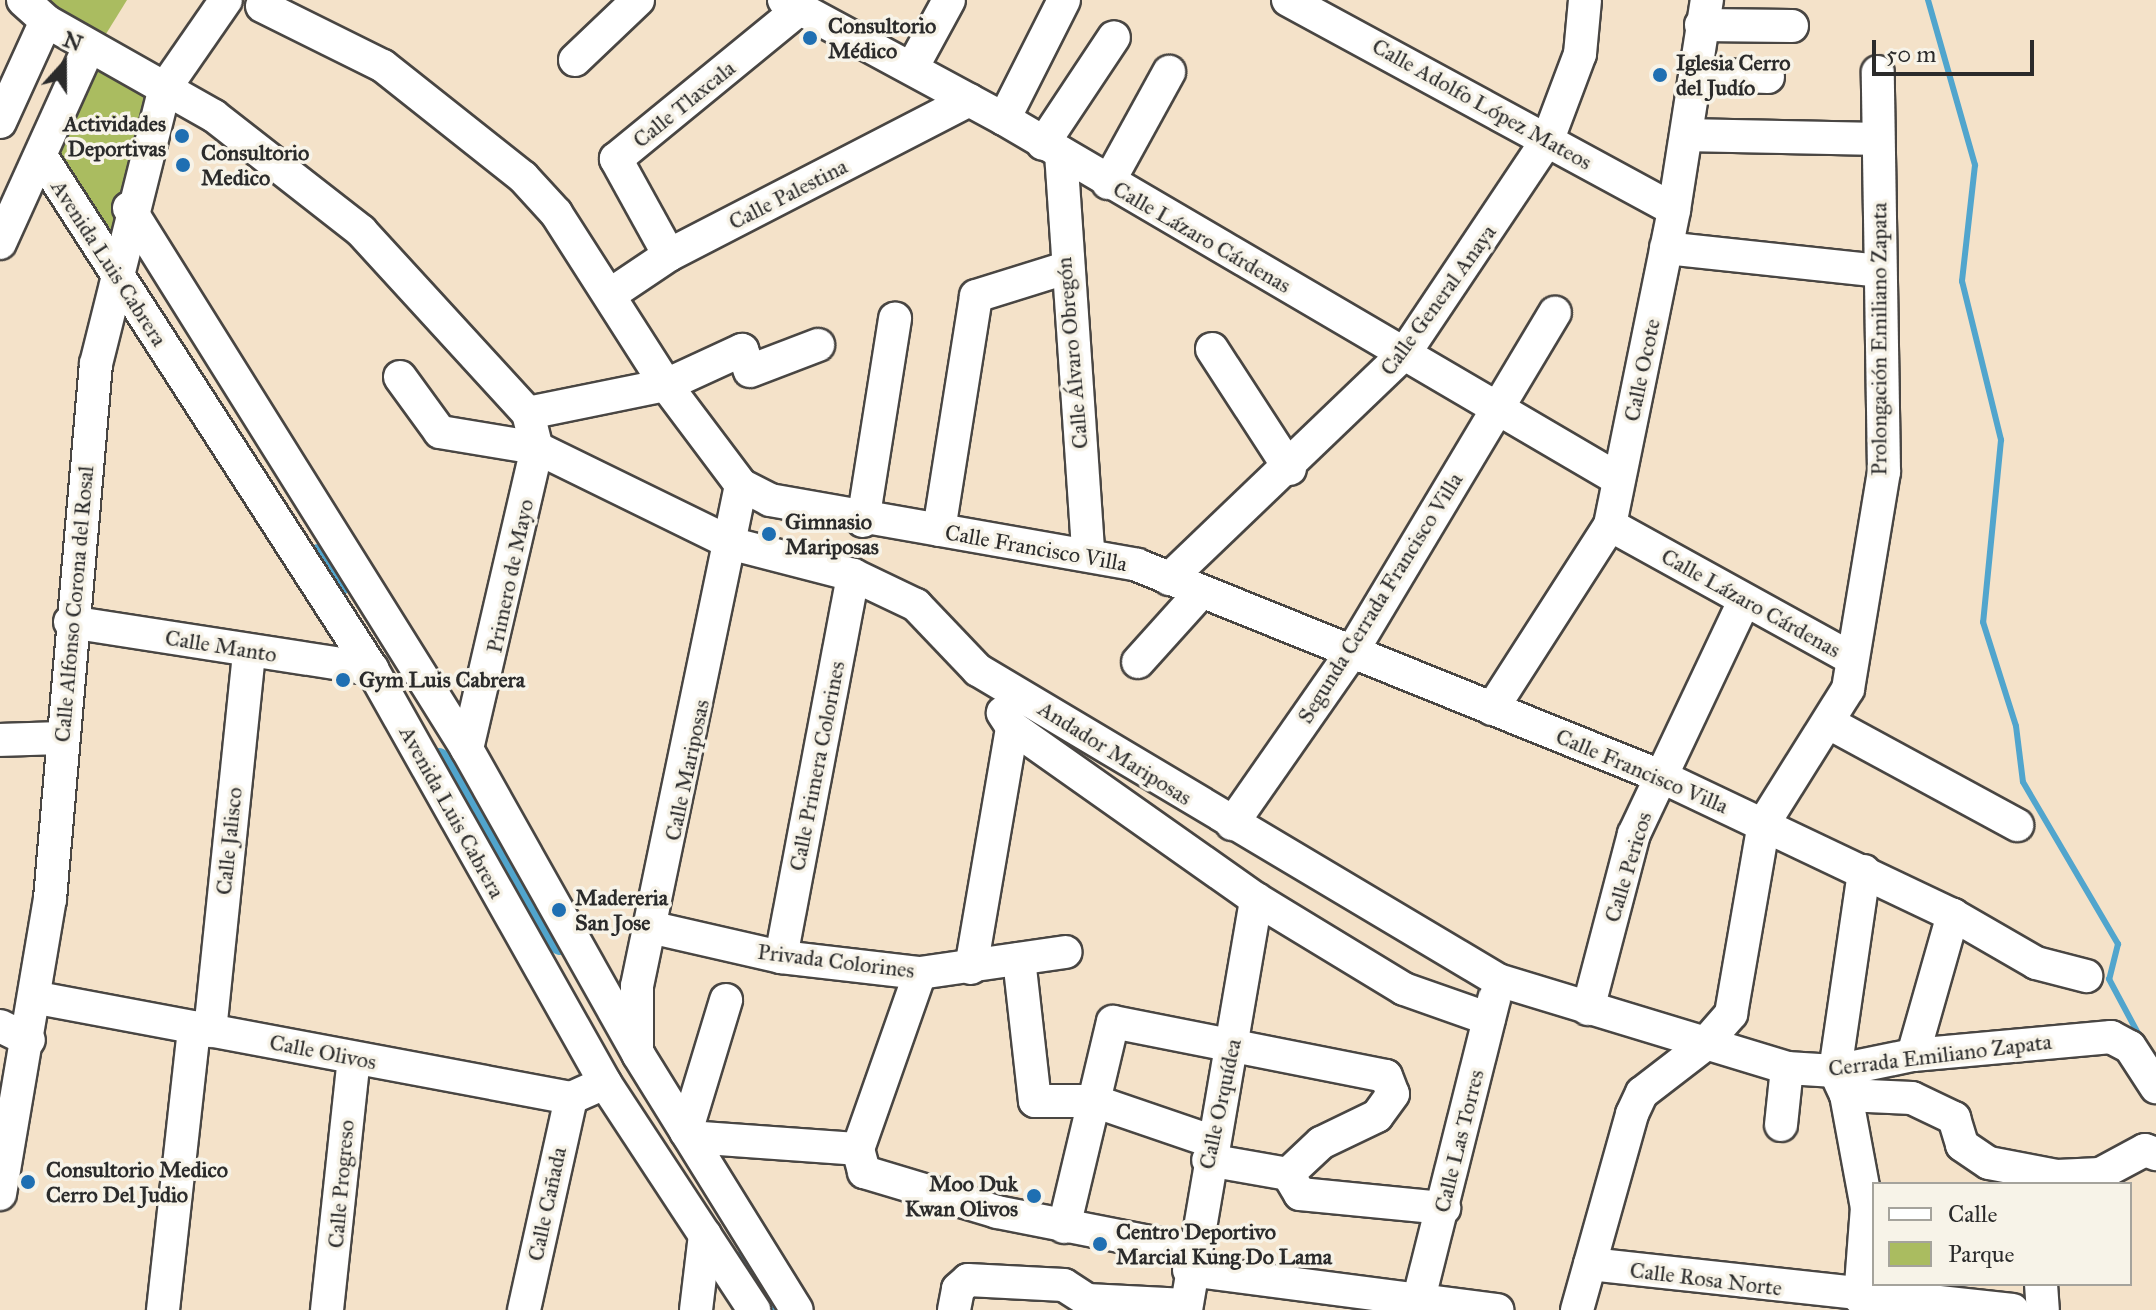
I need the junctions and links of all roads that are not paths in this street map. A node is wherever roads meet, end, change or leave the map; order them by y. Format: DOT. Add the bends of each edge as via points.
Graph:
graph roads {
  1 [pos="226,0"];
  2 [pos="638,0"];
  3 [pos="949,0"];
  4 [pos="1064,0"];
  5 [pos="1288,0"];
  6 [pos="1585,0"];
  7 [pos="267,3"];
  8 [pos="812,8"];
  9 [pos="34,10"];
  10 [pos="1704,12"];
  11 [pos="1792,26"];
  12 [pos="205,31"];
  13 [pos="1114,37"];
  14 [pos="89,47"];
  15 [pos="575,60"];
  16 [pos="912,68"];
  17 [pos="1169,72"];
  18 [pos="1878,72"];
  19 [pos="1695,74"];
  20 [pos="1768,77"];
  21 [pos="165,88"];
  22 [pos="969,100"];
  23 [pos="1004,119"];
  24 [pos="0,122"];
  25 [pos="1687,135"];
  26 [pos="1548,139"];
  27 [pos="1877,139"];
  28 [pos="1052,148"];
  29 [pos="41,156"];
  30 [pos="1108,183"];
  31 [pos="129,208"];
  32 [pos="1674,210"];
  33 [pos="0,243"];
  34 [pos="1666,248"];
  35 [pos="669,255"];
  36 [pos="1066,268"];
  37 [pos="114,269"];
  38 [pos="1880,271"];
  39 [pos="611,294"];
  40 [pos="1555,313"];
  41 [pos="895,319"];
  42 [pos="818,345"];
  43 [pos="1212,349"];
  44 [pos="1404,354"];
  45 [pos="400,377"];
  46 [pos="666,385"];
  47 [pos="1497,408"];
  48 [pos="528,413"];
  49 [pos="537,448"];
  50 [pos="1290,469"];
  51 [pos="1618,479"];
  52 [pos="741,485"];
  53 [pos="863,521"];
  54 [pos="1610,525"];
  55 [pos="329,528"];
  56 [pos="939,530"];
  57 [pos="733,544"];
  58 [pos="1088,552"];
  59 [pos="296,556"];
  60 [pos="853,575"];
  61 [pos="1169,579"];
  62 [pos="1201,592"];
  63 [pos="1744,601"];
  64 [pos="70,622"];
  65 [pos="249,651"];
  66 [pos="1350,655"];
  67 [pos="1851,658"];
  68 [pos="1138,662"];
  69 [pos="372,669"];
  70 [pos="978,670"];
  71 [pos="1492,709"];
  72 [pos="1831,724"];
  73 [pos="1012,727"];
  74 [pos="61,738"];
  75 [pos="0,740"];
  76 [pos="467,749"];
  77 [pos="1660,776"];
  78 [pos="1764,823"];
  79 [pos="1232,824"];
  80 [pos="2017,825"];
  81 [pos="1864,871"];
  82 [pos="1318,872"];
  83 [pos="1256,899"];
  84 [pos="1953,915"];
  85 [pos="1290,919"];
  86 [pos="654,928"];
  87 [pos="1065,952"];
  88 [pos="781,957"];
  89 [pos="1019,959"];
  90 [pos="971,968"];
  91 [pos="920,973"];
  92 [pos="2086,976"];
  93 [pos="1498,980"];
  94 [pos="38,998"];
  95 [pos="726,1000"];
  96 [pos="1588,1009"];
  97 [pos="1489,1019"];
  98 [pos="0,1026"];
  99 [pos="202,1029"];
  100 [pos="29,1040"];
  101 [pos="1234,1044"];
  102 [pos="1703,1046"];
  103 [pos="638,1054"];
  104 [pos="1913,1055"];
  105 [pos="354,1058"];
  106 [pos="1787,1068"];
  107 [pos="605,1083"];
  108 [pos="1840,1083"];
  109 [pos="2156,1087"];
  110 [pos="571,1098"];
  111 [pos="1094,1101"];
  112 [pos="1781,1125"];
  113 [pos="688,1134"];
  114 [pos="858,1149"];
  115 [pos="1209,1150"];
  116 [pos="2156,1154"];
  117 [pos="1288,1174"];
  118 [pos="0,1194"];
  119 [pos="1444,1208"];
  120 [pos="1064,1227"];
  121 [pos="705,1235"];
  122 [pos="1190,1260"];
  123 [pos="1590,1264"];
  124 [pos="2041,1286"];
  125 [pos="1851,1302"];
  126 [pos="955,1304"];
  127 [pos="1417,1306"];
  128 [pos="1186,1308"];
  129 [pos="163,1310"];
  130 [pos="327,1310"];
  131 [pos="524,1310"];
  132 [pos="696,1310"];
  133 [pos="754,1310"];
  134 [pos="797,1310"];
  135 [pos="1497,1310"];
  136 [pos="1577,1310"];
  137 [pos="2013,1310"];
  138 [pos="2043,1310"];
  1 -- 12 [label="street, Calle Alfonso Corona del Rosal"];
  2 -- 15 [label="street"];
  3 -- 16 [label="street"];
  4 -- 23 [label="street"];
  5 -- 26 [label="street, Calle Adolfo López Mateos"];
  6 -- 26 [label="street, Calle General Anaya" via="1580,54"];
  7 -- 12 [label="street"];
  7 -- 39 [label="street, Calle Francisco Villa" via="383,66 484,143 556,213"];
  8 -- 16 [label="street, Calle Lázaro Cárdenas"];
  8 -- 35 [label="street, Calle Tlaxcala" via="616,159"];
  9 -- 14 [label="street"];
  9 -- 24 [label="street"];
  10 -- 11 [label="street"];
  10 -- 19 [label="street, Calle Ocote"];
  12 -- 21 [label="street, Calle Alfonso Corona del Rosal"];
  13 -- 28 [label="street"];
  14 -- 21 [label="street"];
  14 -- 29 [label="street"];
  16 -- 22 [label="street, Calle Lázaro Cárdenas"];
  17 -- 30 [label="street"];
  18 -- 27 [label="street, Prolongación Emiliano Zapata"];
  19 -- 20 [label="street"];
  19 -- 25 [label="street, Calle Ocote"];
  21 -- 31 [label="street, Calle Alfonso Corona del Rosal"];
  21 -- 48 [label="street" via="214,116 361,231"];
  22 -- 23 [label="street, Calle Lázaro Cárdenas"];
  22 -- 35 [label="street, Calle Palestina"];
  23 -- 28 [label="street, Calle Lázaro Cárdenas"];
  25 -- 27 [label="street"];
  25 -- 32 [label="street, Calle Ocote"];
  26 -- 32 [label="street, Calle Adolfo López Mateos"];
  26 -- 44 [label="street, Calle General Anaya"];
  27 -- 38 [label="street, Prolongación Emiliano Zapata"];
  28 -- 30 [label="street, Calle Lázaro Cárdenas"];
  28 -- 36 [label="street, Calle Álvaro Obregón"];
  29 -- 33 [label="street"];
  29 -- 37 [label="street, Avenida Luis Cabrera"];
  30 -- 44 [label="street, Calle Lázaro Cárdenas"];
  31 -- 37 [label="street, Calle Alfonso Corona del Rosal"];
  31 -- 55 [label="street, Avenida Luis Cabrera"];
  32 -- 34 [label="street, Calle Ocote"];
  34 -- 38 [label="street"];
  34 -- 51 [label="street, Calle Ocote"];
  35 -- 39 [label="street, Calle Palestina"];
  36 -- 56 [label="street" via="976,296"];
  36 -- 58 [label="street, Calle Álvaro Obregón"];
  37 -- 59 [label="street, Avenida Luis Cabrera"];
  37 -- 64 [label="street, Calle Alfonso Corona del Rosal" via="96,364"];
  38 -- 67 [label="street, Prolongación Emiliano Zapata" via="1884,472"];
  39 -- 46 [label="street, Calle Francisco Villa"];
  40 -- 47 [label="street, Segunda Cerrada Francisco Villa"];
  41 -- 53 [label="street"];
  42 -- 46 [label="street" via="750,371 742,350"];
  43 -- 50 [label="street"];
  44 -- 47 [label="street, Calle Lázaro Cárdenas"];
  44 -- 50 [label="street, Calle General Anaya"];
  45 -- 49 [label="street, Andador Mariposas" via="440,432"];
  46 -- 48 [label="street"];
  46 -- 52 [label="street, Calle Francisco Villa"];
  47 -- 51 [label="street, Calle Lázaro Cárdenas"];
  47 -- 66 [label="street, Segunda Cerrada Francisco Villa"];
  48 -- 49 [label="street"];
  49 -- 57 [label="street, Andador Mariposas"];
  49 -- 76 [label="street, Primero de Mayo" via="501,625"];
  50 -- 61 [label="street, Calle General Anaya"];
  51 -- 54 [label="street, Calle Ocote"];
  52 -- 53 [label="street, Calle Francisco Villa" via="770,500"];
  52 -- 57 [label="street, Calle Mariposas"];
  53 -- 56 [label="street, Calle Francisco Villa"];
  54 -- 63 [label="street, Calle Lázaro Cárdenas"];
  54 -- 71 [label="street, Calle Ocote"];
  55 -- 59 [label="street"];
  55 -- 76 [label="street, Avenida Luis Cabrera"];
  56 -- 58 [label="street, Calle Francisco Villa"];
  57 -- 60 [label="street, Andador Mariposas"];
  57 -- 86 [label="street, Calle Mariposas"];
  58 -- 61 [label="street, Calle Francisco Villa"];
  59 -- 69 [label="street, Avenida Luis Cabrera"];
  60 -- 70 [label="street, Andador Mariposas" via="916,605"];
  60 -- 88 [label="street, Calle Primera Colorines"];
  61 -- 62 [label="street, Calle Francisco Villa"];
  62 -- 66 [label="street, Calle Francisco Villa"];
  62 -- 68 [label="street"];
  63 -- 67 [label="street, Calle Lázaro Cárdenas"];
  63 -- 77 [label="street, Calle Pericos"];
  64 -- 65 [label="street, Calle Manto"];
  64 -- 74 [label="street, Calle Alfonso Corona del Rosal"];
  65 -- 69 [label="street, Calle Manto"];
  65 -- 99 [label="street, Calle Jalisco"];
  66 -- 71 [label="street, Calle Francisco Villa"];
  66 -- 79 [label="street, Segunda Cerrada Francisco Villa"];
  67 -- 72 [label="street, Prolongación Emiliano Zapata" via="1848,689"];
  69 -- 107 [label="street, Avenida Luis Cabrera"];
  70 -- 73 [label="street"];
  70 -- 79 [label="street, Andador Mariposas"];
  71 -- 77 [label="street, Calle Francisco Villa"];
  72 -- 78 [label="street, Prolongación Emiliano Zapata"];
  72 -- 80 [label="street"];
  73 -- 83 [label="street, Andador Mariposas"];
  73 -- 90 [label="street"];
  74 -- 75 [label="street"];
  74 -- 94 [label="street, Calle Alfonso Corona del Rosal"];
  76 -- 103 [label="street, Avenida Luis Cabrera"];
  77 -- 78 [label="street, Calle Francisco Villa"];
  77 -- 96 [label="street, Calle Pericos" via="1634,834"];
  78 -- 81 [label="street, Calle Francisco Villa"];
  78 -- 102 [label="street, Prolongación Emiliano Zapata" via="1737,999"];
  79 -- 82 [label="street, Andador Mariposas"];
  81 -- 84 [label="street, Calle Francisco Villa"];
  81 -- 108 [label="street"];
  82 -- 85 [label="street"];
  82 -- 93 [label="street, Andador Mariposas"];
  83 -- 85 [label="street, Andador Mariposas"];
  83 -- 101 [label="street, Calle Orquídea"];
  84 -- 92 [label="street, Calle Francisco Villa" via="2036,963"];
  84 -- 104 [label="street"];
  85 -- 97 [label="street, Andador Mariposas" via="1404,989"];
  86 -- 88 [label="street, Privada Colorines"];
  86 -- 103 [label="street, Calle Mariposas" via="637,986"];
  87 -- 89 [label="street, Privada Colorines"];
  88 -- 91 [label="street, Privada Colorines"];
  89 -- 90 [label="street, Privada Colorines"];
  89 -- 111 [label="street" via="1035,1101"];
  90 -- 91 [label="street, Privada Colorines"];
  91 -- 114 [label="street"];
  93 -- 96 [label="street, Andador Mariposas"];
  93 -- 97 [label="street, Calle Las Torres"];
  94 -- 99 [label="street, Calle Olivos"];
  94 -- 100 [label="street, Calle Alfonso Corona del Rosal"];
  95 -- 113 [label="street"];
  96 -- 102 [label="street, Andador Mariposas"];
  97 -- 119 [label="street, Calle Las Torres"];
  98 -- 100 [label="street"];
  99 -- 105 [label="street, Calle Olivos"];
  99 -- 129 [label="street, Calle Jalisco"];
  100 -- 118 [label="street, Calle Alfonso Corona del Rosal"];
  101 -- 111 [label="street" via="1113,1022"];
  101 -- 115 [label="street, Calle Orquídea"];
  101 -- 117 [label="street" via="1370,1067 1386,1076 1393,1094 1377,1116 1321,1143"];
  102 -- 106 [label="street, Cerrada Emiliano Zapata"];
  102 -- 123 [label="street, Prolongación Emiliano Zapata" via="1642,1093"];
  103 -- 113 [label="street, Avenida Luis Cabrera"];
  104 -- 108 [label="street, Cerrada Emiliano Zapata"];
  104 -- 109 [label="street, Cerrada Emiliano Zapata" via="2111,1037 2130,1047"];
  105 -- 110 [label="street, Calle Olivos"];
  105 -- 130 [label="street, Calle Progreso"];
  106 -- 108 [label="street, Cerrada Emiliano Zapata"];
  106 -- 112 [label="street"];
  107 -- 110 [label="street"];
  107 -- 121 [label="street, Avenida Luis Cabrera"];
  108 -- 116 [label="street" via="1912,1098 1954,1118 1962,1145 2002,1166 2057,1176 2100,1174 2145,1150"];
  108 -- 125 [label="street" via="1867,1208"];
  110 -- 131 [label="street, Calle Cañada"];
  111 -- 115 [label="street"];
  111 -- 120 [label="street"];
  113 -- 114 [label="street"];
  113 -- 134 [label="street, Avenida Luis Cabrera"];
  114 -- 120 [label="street" via="871,1176"];
  115 -- 117 [label="street"];
  115 -- 122 [label="street, Calle Orquídea"];
  117 -- 119 [label="street" via="1300,1194"];
  119 -- 127 [label="street, Calle Las Torres"];
  120 -- 122 [label="street"];
  121 -- 132 [label="street"];
  121 -- 133 [label="street, Avenida Luis Cabrera"];
  122 -- 127 [label="street"];
  122 -- 128 [label="street, Calle Orquídea"];
  123 -- 125 [label="street, Calle Rosa Norte"];
  123 -- 136 [label="street, Prolongación Emiliano Zapata"];
  124 -- 138 [label="street"];
  125 -- 137 [label="street, Calle Rosa Norte"];
  126 -- 128 [label="street" via="968,1280 1069,1286 1087,1300"];
  127 -- 135 [label="street"];
}
